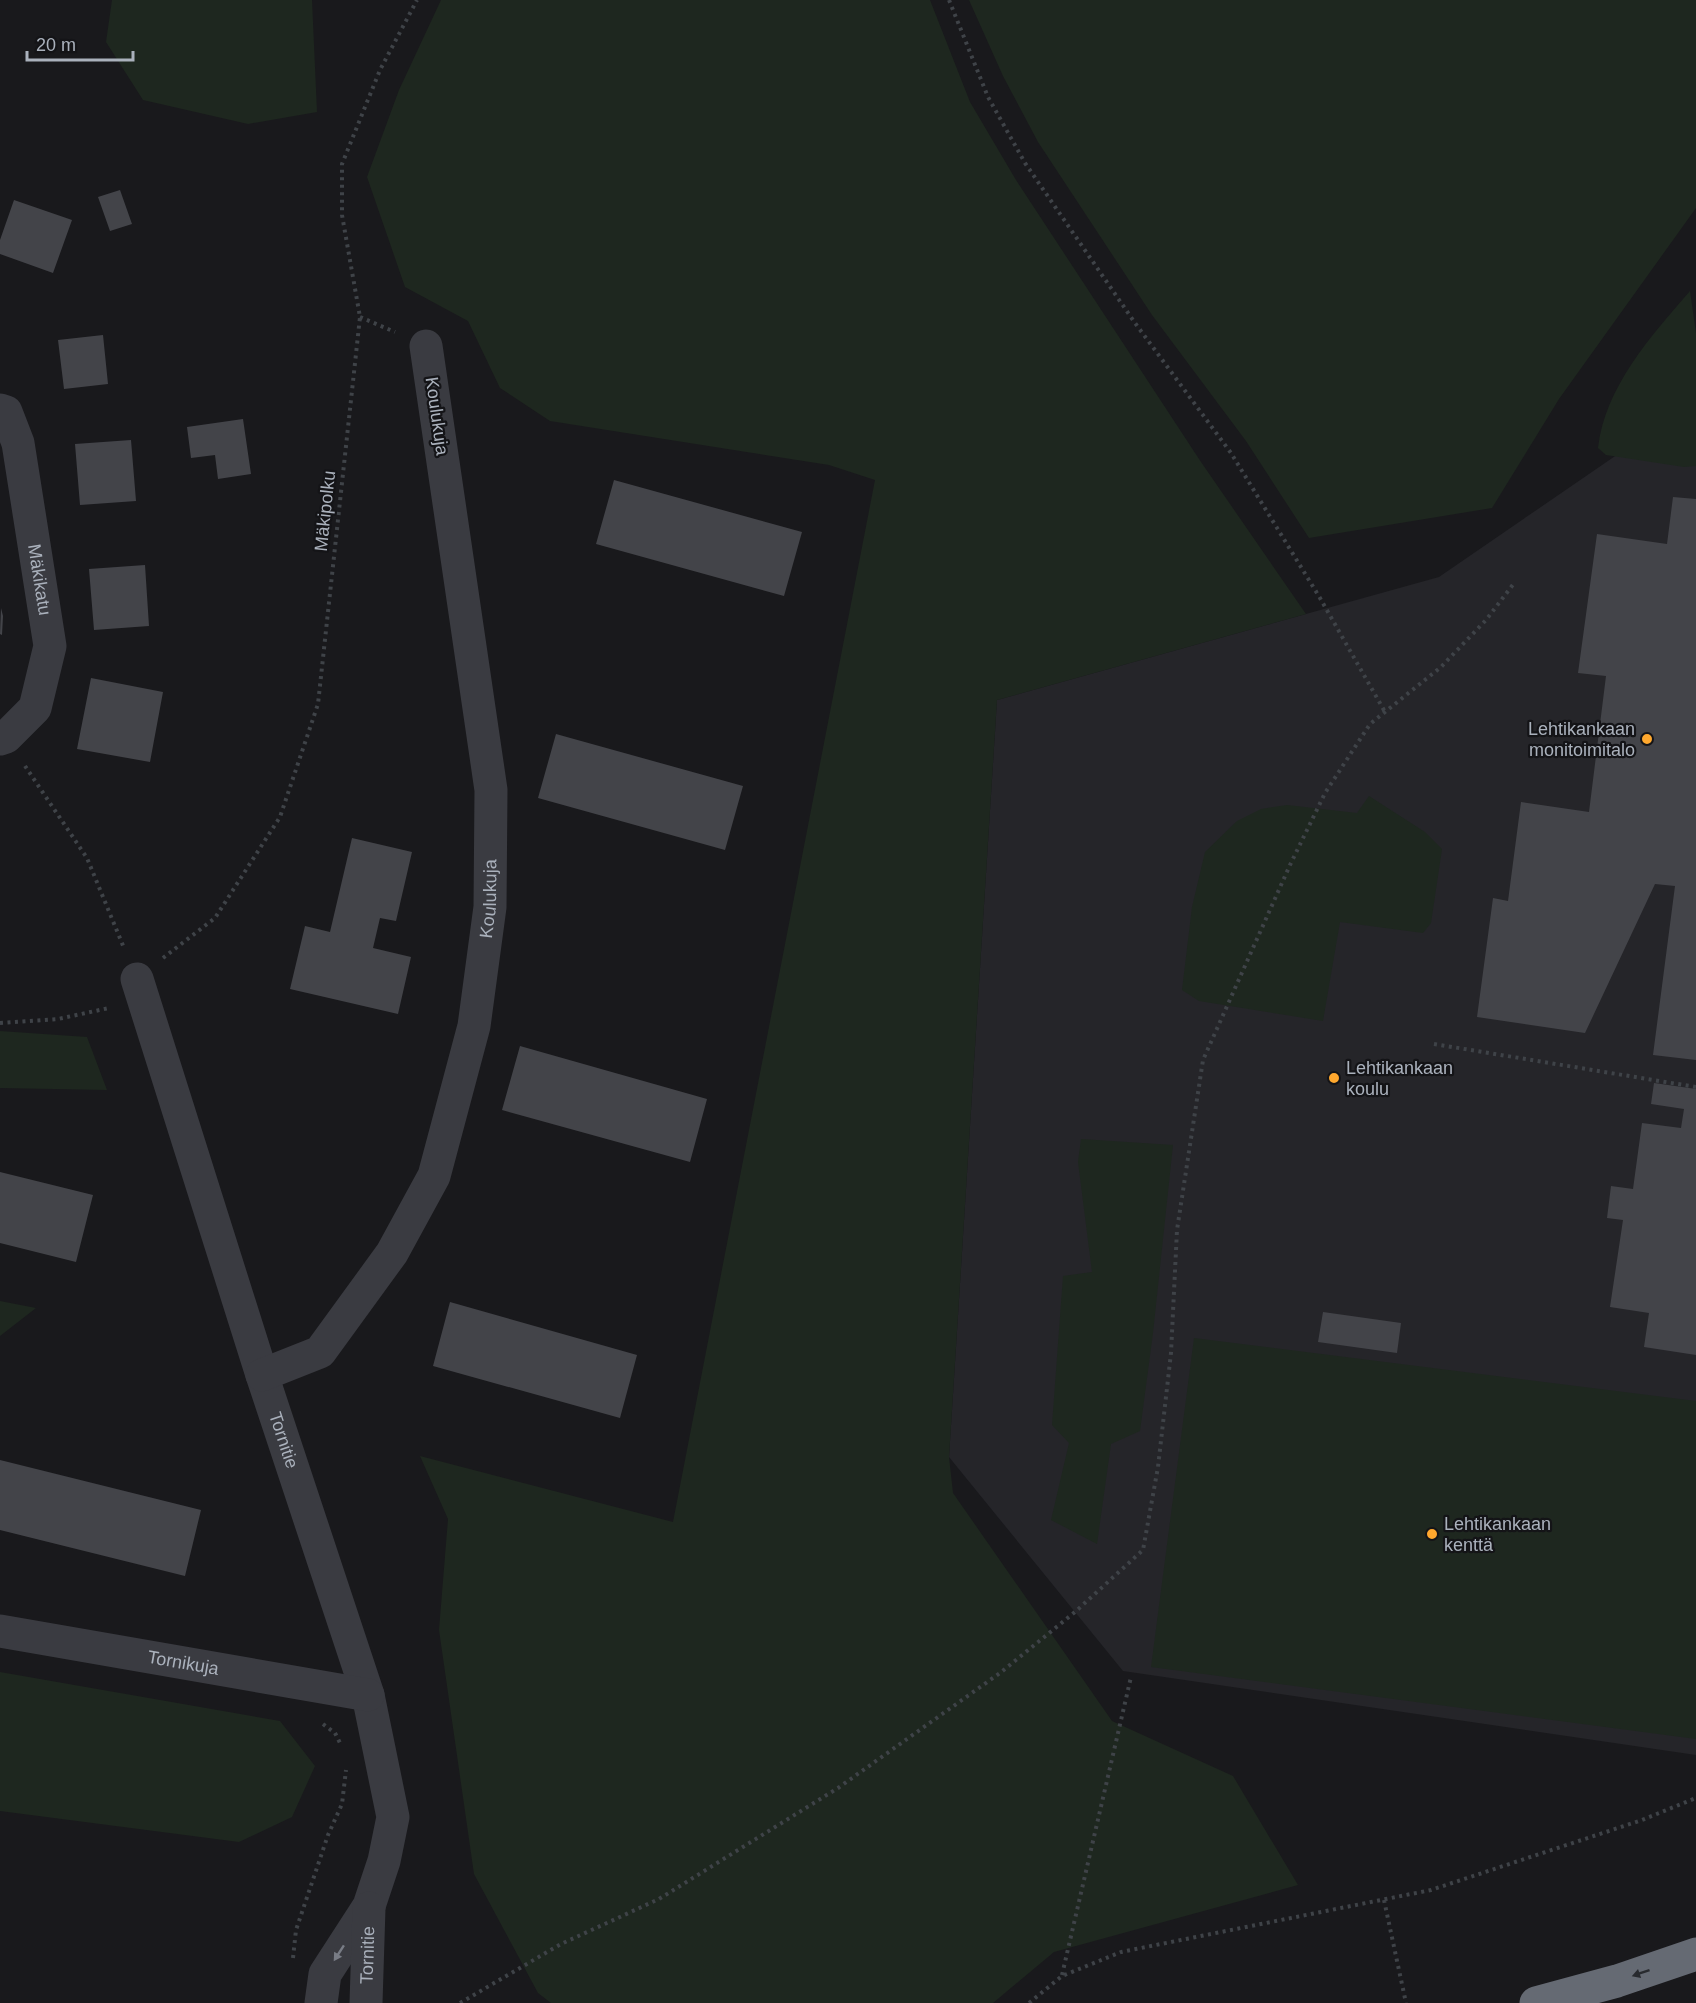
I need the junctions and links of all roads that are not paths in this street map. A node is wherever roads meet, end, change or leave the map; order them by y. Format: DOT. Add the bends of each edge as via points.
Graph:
graph roads {
  1 [pos="426,346"];
  2 [pos="0,410"];
  3 [pos="3,738"];
  4 [pos="140,990"];
  5 [pos="262,1375"];
  6 [pos="0,1631"];
  7 [pos="368,1695"];
  8 [pos="369,1906"];
  9 [pos="1696,1954"];
  10 [pos="321,2003"];
  11 [pos="366,2003"];
  12 [pos="1536,2003"];
  1 -- 5 [label="street, Koulukuja" via="490,790 490,907 474,1026 434,1176 392,1253 320,1352"];
  2 -- 3 [label="street, Mäkikatu" via="6,412 18,443 50,646 35,708"];
  4 -- 5 [label="street, Tornitie"];
  5 -- 7 [label="street, Tornitie"];
  6 -- 7 [label="street, Tornikuja"];
  7 -- 8 [label="street, Tornitie" via="393,1817"];
  8 -- 10 [label="street, Tornitie, one-way" via="325,1974"];
  8 -- 11 [label="street, Tornitie"];
  9 -- 12 [label="highway, one-way" via="1617,1982"];
}
